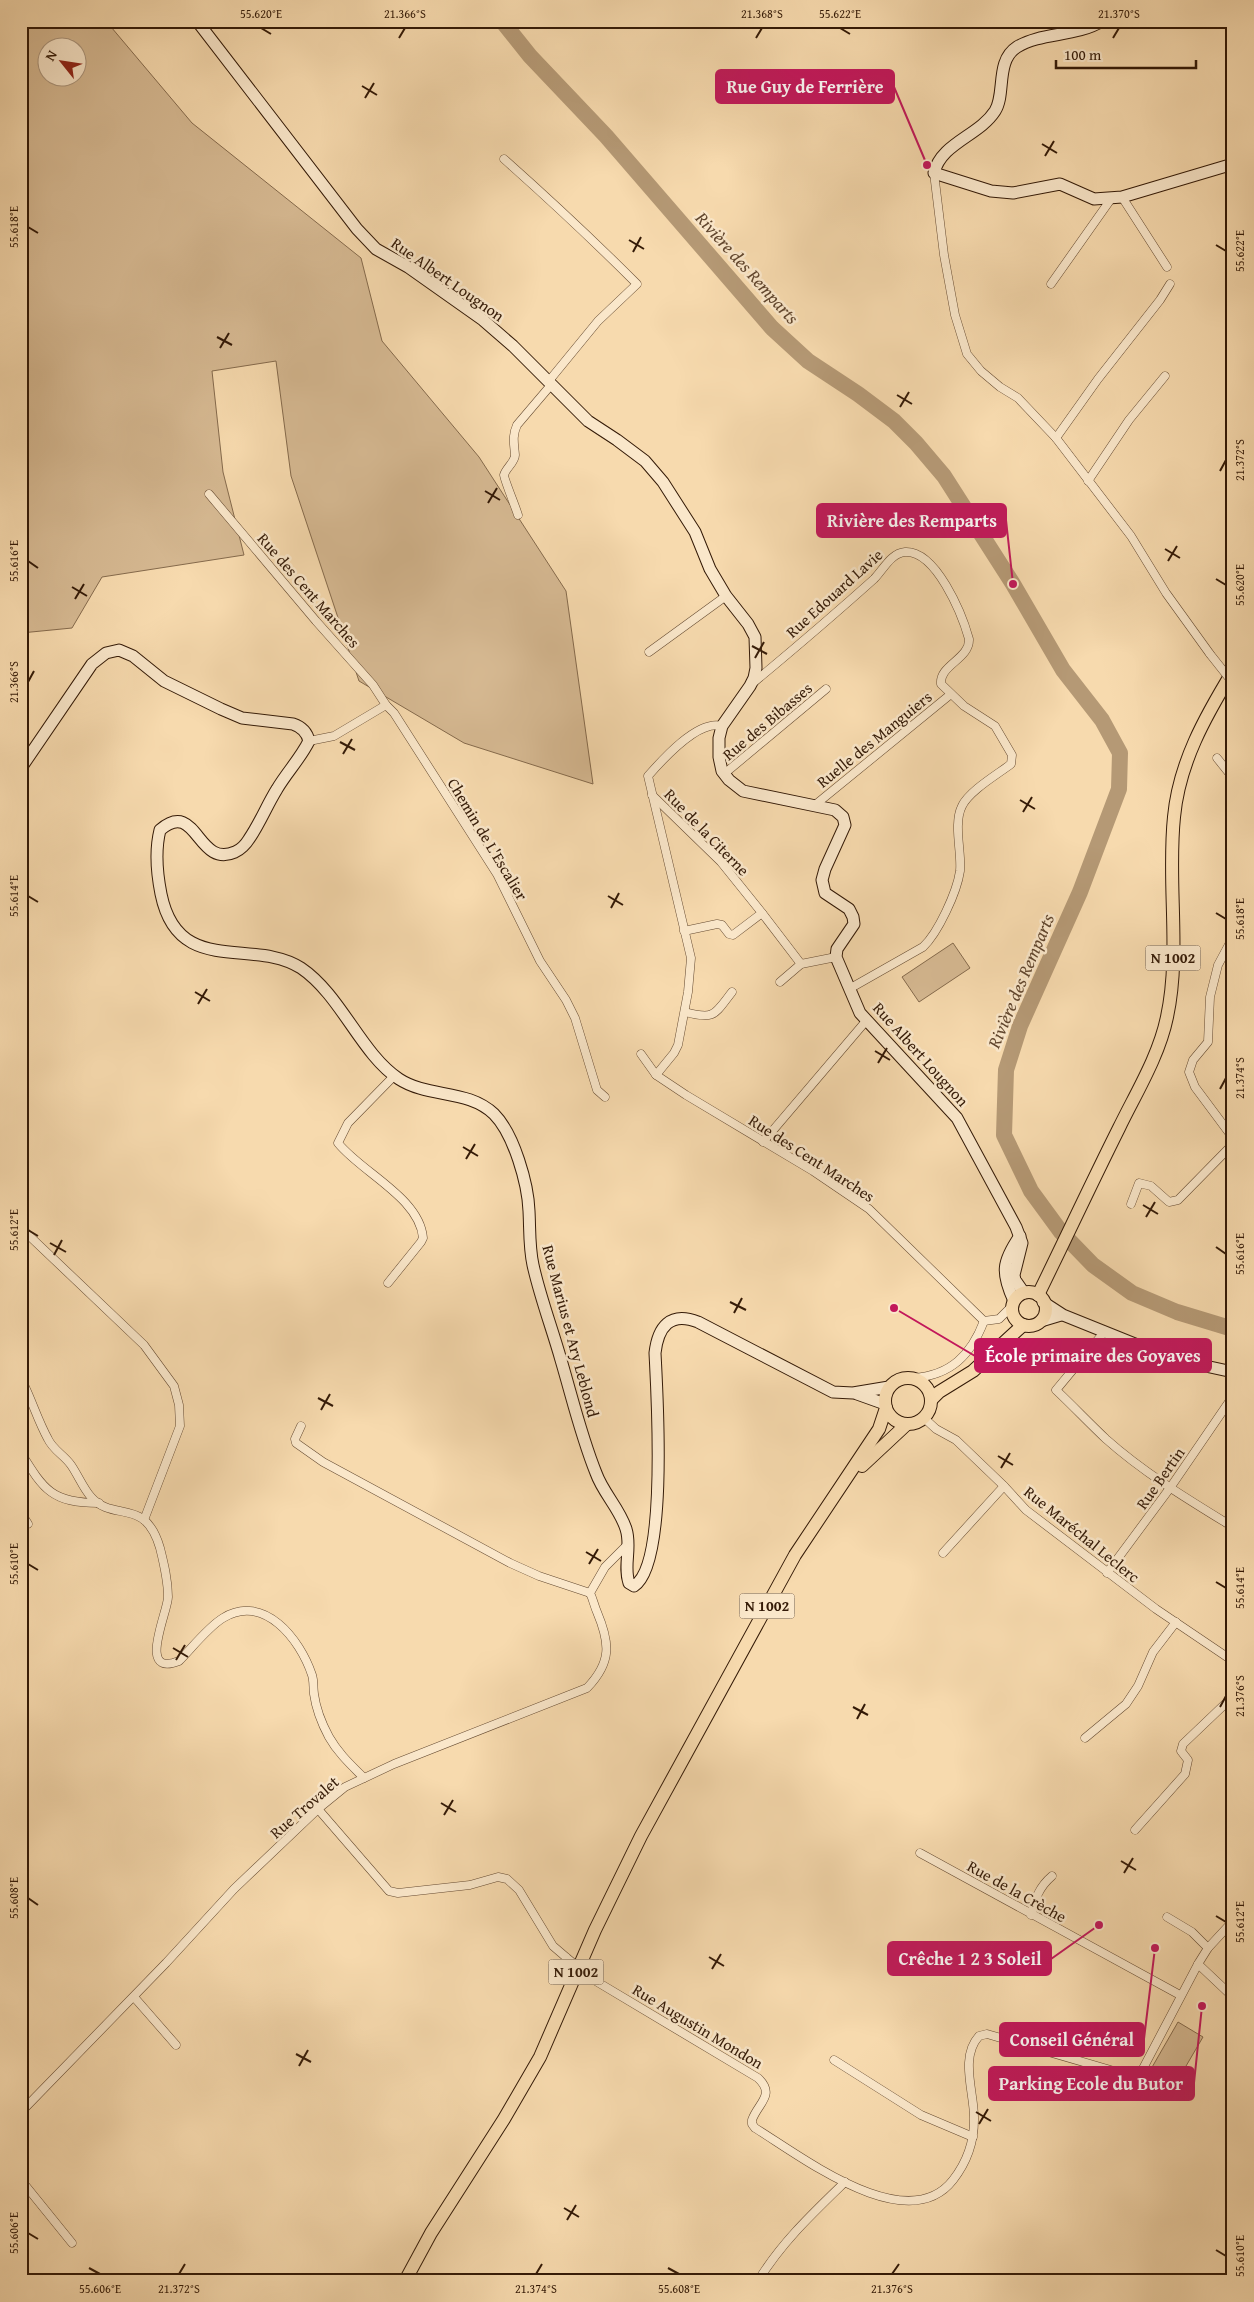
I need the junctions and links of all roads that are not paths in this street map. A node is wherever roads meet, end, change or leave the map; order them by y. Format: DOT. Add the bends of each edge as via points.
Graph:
graph roads {
  1 [pos="197,21"];
  2 [pos="1102,21"];
  3 [pos="504,159"];
  4 [pos="1233,164"];
  5 [pos="934,173"];
  6 [pos="1116,198"];
  7 [pos="1167,267"];
  8 [pos="1052,284"];
  9 [pos="1170,284"];
  10 [pos="1165,376"];
  11 [pos="550,384"];
  12 [pos="1056,438"];
  13 [pos="1088,481"];
  14 [pos="209,494"];
  15 [pos="518,515"];
  16 [pos="726,596"];
  17 [pos="649,652"];
  18 [pos="1233,671"];
  19 [pos="1233,683"];
  20 [pos="750,686"];
  21 [pos="826,689"];
  22 [pos="951,694"];
  23 [pos="386,704"];
  24 [pos="722,726"];
  25 [pos="309,741"];
  26 [pos="1217,758"];
  27 [pos="21,768"];
  28 [pos="724,774"];
  29 [pos="1233,778"];
  30 [pos="652,795"];
  31 [pos="815,805"];
  32 [pos="762,913"];
  33 [pos="684,931"];
  34 [pos="1233,937"];
  35 [pos="836,957"];
  36 [pos="801,964"];
  37 [pos="780,982"];
  38 [pos="849,990"];
  39 [pos="732,992"];
  40 [pos="685,1012"];
  41 [pos="866,1021"];
  42 [pos="641,1054"];
  43 [pos="656,1075"];
  44 [pos="394,1076"];
  45 [pos="605,1097"];
  46 [pos="1233,1138"];
  47 [pos="763,1142"];
  48 [pos="1233,1144"];
  49 [pos="1132,1204"];
  50 [pos="21,1228"];
  51 [pos="388,1283"];
  52 [pos="1040,1298"];
  53 [pos="1018,1309"];
  54 [pos="1061,1315"];
  55 [pos="984,1321"];
  56 [pos="1041,1321"];
  57 [pos="1105,1331"];
  58 [pos="1233,1372"];
  59 [pos="917,1379"];
  60 [pos="951,1384"];
  61 [pos="25,1387"];
  62 [pos="889,1387"];
  63 [pos="853,1393"];
  64 [pos="1233,1396"];
  65 [pos="931,1400"];
  66 [pos="885,1406"];
  67 [pos="924,1418"];
  68 [pos="907,1424"];
  69 [pos="301,1426"];
  70 [pos="21,1452"];
  71 [pos="1004,1486"];
  72 [pos="1170,1488"];
  73 [pos="837,1495"];
  74 [pos="99,1503"];
  75 [pos="21,1514"];
  76 [pos="144,1520"];
  77 [pos="28,1524"];
  78 [pos="1233,1527"];
  79 [pos="629,1542"];
  80 [pos="943,1554"];
  81 [pos="1107,1573"];
  82 [pos="590,1593"];
  83 [pos="1176,1622"];
  84 [pos="1233,1661"];
  85 [pos="1233,1704"];
  86 [pos="1085,1738"];
  87 [pos="364,1778"];
  88 [pos="318,1809"];
  89 [pos="1135,1830"];
  90 [pos="920,1853"];
  91 [pos="1052,1876"];
  92 [pos="1030,1914"];
  93 [pos="1167,1917"];
  94 [pos="1233,1920"];
  95 [pos="1208,1948"];
  96 [pos="1198,1964"];
  97 [pos="1180,1996"];
  98 [pos="134,1997"];
  99 [pos="1233,1997"];
  100 [pos="176,2046"];
  101 [pos="834,2060"];
  102 [pos="21,2112"];
  103 [pos="973,2137"];
  104 [pos="21,2180"];
  105 [pos="845,2182"];
  106 [pos="72,2244"];
  107 [pos="405,2281"];
  108 [pos="758,2281"];
  1 -- 11 [label="main road, Rue Albert Lougnon" via="344,213 376,249 483,320"];
  2 -- 5 [label="main road" via="1017,48 1005,64 996,111 944,154 936,163"];
  3 -- 11 [label="street" via="637,284 598,321"];
  4 -- 6 [label="main road"];
  5 -- 6 [label="main road" via="991,191 1013,193 1060,184 1094,199"];
  5 -- 12 [label="street" via="955,315 967,354 981,371 1018,398"];
  6 -- 7 [label="street"];
  6 -- 8 [label="street"];
  9 -- 12 [label="street"];
  10 -- 13 [label="street" via="1129,420"];
  11 -- 15 [label="street" via="513,432 515,457 504,479"];
  11 -- 16 [label="main road, Rue Albert Lougnon" via="588,421 645,461 664,482 695,532 710,569"];
  12 -- 13 [label="street"];
  13 -- 19 [label="street, bridge" via="1132,536 1166,593"];
  14 -- 23 [label="street, Rue des Cent Marches"];
  16 -- 17 [label="street"];
  16 -- 20 [label="main road, Rue Albert Lougnon" via="755,637 756,668"];
  18 -- 52 [label="main road, N 1002" via="1204,720 1179,788 1172,846 1172,972 1167,1019 1146,1073 1050,1270"];
  20 -- 22 [label="street, Rue Edouard Lavie" via="876,577 891,559 903,552 917,554 940,574 967,634 967,649 941,677 941,684"];
  20 -- 24 [label="main road, Rue Albert Lougnon"];
  21 -- 28 [label="street, Rue des Bibasses"];
  22 -- 31 [label="street, Ruelle des Manguiers"];
  22 -- 38 [label="street, Rue Edouard Lavie" via="995,726 1012,755 1012,764 962,806 958,848 960,870 952,896 931,938 923,947"];
  23 -- 25 [label="street" via="334,736"];
  23 -- 45 [label="street, Chemin de L'Escalier" via="412,738 497,874 540,961 570,1008 597,1090"];
  24 -- 28 [label="main road, Rue Albert Lougnon" via="718,757"];
  24 -- 30 [label="street, Rue de la Citerne" via="702,728 664,757 648,776"];
  25 -- 27 [label="main road" via="300,727 242,718 208,704 164,681 133,656 119,650 106,653 92,664"];
  25 -- 44 [label="main road, Rue Marius et Ary Leblond" via="276,789 249,841 234,852 215,853 182,821 174,821 160,830 157,856 164,908 171,923 184,937 204,948 287,960 301,968 326,991"];
  26 -- 29 [label="street"];
  28 -- 31 [label="main road" via="743,791"];
  30 -- 32 [label="street, Rue de la Citerne" via="721,862"];
  30 -- 33 [label="street, Rue de la Citerne"];
  31 -- 35 [label="main road" via="835,810 843,817 845,825 822,880 825,893 849,909 853,917 854,924 837,949"];
  32 -- 33 [label="street" via="733,935 717,924"];
  32 -- 36 [label="street, Rue de la Citerne"];
  33 -- 40 [label="street, Rue de la Citerne" via="691,958"];
  34 -- 46 [label="street" via="1218,965 1210,997 1208,1042 1193,1060 1190,1072 1194,1087"];
  35 -- 36 [label="street"];
  35 -- 38 [label="main road, Rue Albert Lougnon"];
  36 -- 37 [label="street"];
  38 -- 41 [label="main road, Rue Albert Lougnon"];
  39 -- 40 [label="street" via="710,1016"];
  40 -- 43 [label="street, Rue de la Citerne" via="674,1053"];
  41 -- 47 [label="street"];
  41 -- 53 [label="main road, Rue Albert Lougnon" via="957,1118 1020,1236 1022,1249 1014,1267"];
  42 -- 43 [label="street"];
  43 -- 47 [label="street, Rue des Cent Marches"];
  44 -- 51 [label="street" via="355,1116 338,1142 408,1206 421,1229 421,1242"];
  44 -- 79 [label="main road, Rue Marius et Ary Leblond" via="418,1088 472,1099 496,1116 507,1132 526,1184 534,1267 584,1438 596,1476 620,1515"];
  47 -- 55 [label="street, Rue des Cent Marches" via="868,1209"];
  48 -- 49 [label="street" via="1178,1200 1169,1202 1151,1186 1139,1183"];
  50 -- 76 [label="street" via="144,1345 174,1386 180,1426"];
  52 -- 53 [label="main road"];
  52 -- 54 [label="main road"];
  52 -- 56 [label="main road, N 1002" via="1045,1312"];
  53 -- 55 [label="street" via="999,1319"];
  53 -- 56 [label="main road" via="1032,1326"];
  53 -- 60 [label="main road" via="1008,1338 973,1371"];
  54 -- 56 [label="main road"];
  54 -- 57 [label="main road"];
  55 -- 59 [label="street" via="977,1341 956,1363 940,1373"];
  57 -- 58 [label="main road" via="1187,1362"];
  57 -- 72 [label="street" via="1056,1390 1106,1439"];
  59 -- 60 [label="main road"];
  59 -- 62 [label="main road" via="900,1379"];
  59 -- 65 [label="main road" via="930,1392"];
  60 -- 65 [label="main road"];
  61 -- 74 [label="street" via="48,1440"];
  62 -- 63 [label="main road, Rue Marius et Ary Leblond"];
  62 -- 66 [label="main road"];
  63 -- 66 [label="main road, Rue Marius et Ary Leblond"];
  63 -- 79 [label="main road, Rue Marius et Ary Leblond" via="825,1389 689,1319 673,1320 659,1332 657,1341 658,1509 646,1570 634,1586 627,1578"];
  64 -- 72 [label="street, Rue Bertin"];
  65 -- 67 [label="main road"];
  66 -- 68 [label="main road" via="894,1419"];
  66 -- 73 [label="main road, N 1002" via="879,1429"];
  67 -- 68 [label="main road"];
  67 -- 71 [label="street, Rue Maréchal Leclerc" via="936,1430 956,1440"];
  68 -- 73 [label="main road, N 1002" via="869,1458"];
  69 -- 82 [label="street" via="296,1443 323,1462 510,1562 539,1576"];
  70 -- 74 [label="street" via="39,1481 51,1493 83,1503"];
  71 -- 80 [label="street"];
  71 -- 81 [label="street, Rue Maréchal Leclerc" via="1026,1510"];
  72 -- 78 [label="street"];
  72 -- 81 [label="street, Rue Bertin"];
  73 -- 107 [label="main road, N 1002" via="795,1556 616,1883 540,2057"];
  74 -- 76 [label="street" via="134,1513"];
  75 -- 77 [label="street"];
  76 -- 87 [label="street" via="159,1545 166,1572 168,1599 156,1643 156,1655 161,1662 170,1665 179,1661 221,1619 239,1611 256,1611 273,1619 291,1636 305,1658 313,1677 317,1710 329,1737 344,1759"];
  79 -- 82 [label="street" via="605,1567"];
  81 -- 83 [label="street, Rue Maréchal Leclerc"];
  82 -- 87 [label="street, Rue Trovalet" via="604,1628 607,1650 596,1678 586,1688"];
  83 -- 84 [label="street, Rue Maréchal Leclerc"];
  83 -- 86 [label="street" via="1153,1652 1126,1704"];
  85 -- 89 [label="street" via="1225,1704 1183,1744 1181,1751 1188,1760 1185,1774"];
  87 -- 88 [label="street, Rue Trovalet" via="345,1787"];
  88 -- 98 [label="street, Rue Trovalet" via="234,1889"];
  88 -- 105 [label="street, Rue Augustin Mondon, bridge" via="389,1891 398,1893 470,1885 498,1877 507,1879 519,1890 553,1946 594,1980 765,2084 766,2095 752,2120 755,2128"];
  90 -- 92 [label="street, Rue de la Crèche"];
  91 -- 92 [label="street" via="1044,1882"];
  92 -- 97 [label="street, Rue de la Crèche"];
  93 -- 95 [label="street" via="1192,1932"];
  94 -- 95 [label="street, Rue Augustin Mondon"];
  95 -- 96 [label="street, Rue Augustin Mondon"];
  96 -- 97 [label="street, Rue Augustin Mondon"];
  96 -- 99 [label="street"];
  97 -- 103 [label="street, Rue Augustin Mondon" via="1138,2078 982,2034 973,2044 970,2056"];
  98 -- 100 [label="street"];
  98 -- 102 [label="street, Rue Trovalet"];
  101 -- 103 [label="street" via="920,2115"];
  103 -- 105 [label="street, Rue Augustin Mondon" via="962,2168 949,2185 930,2198 920,2201 887,2199"];
  104 -- 106 [label="street"];
  105 -- 108 [label="street" via="774,2255"];
}
